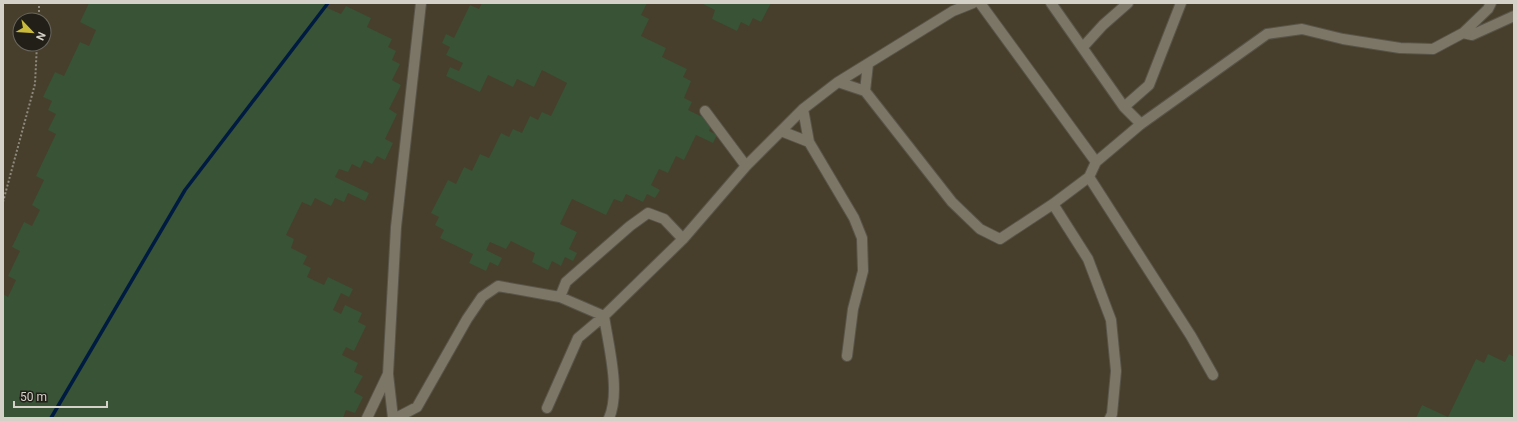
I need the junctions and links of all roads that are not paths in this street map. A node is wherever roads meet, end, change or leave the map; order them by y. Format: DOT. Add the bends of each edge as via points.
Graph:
graph roads {
  1 [pos="421,3"];
  2 [pos="973,3"];
  3 [pos="980,3"];
  4 [pos="1051,3"];
  5 [pos="1128,3"];
  6 [pos="1181,3"];
  7 [pos="1491,3"];
  8 [pos="1514,16"];
  9 [pos="1463,32"];
  10 [pos="1083,47"];
  11 [pos="868,64"];
  12 [pos="838,82"];
  13 [pos="865,91"];
  14 [pos="1124,107"];
  15 [pos="803,109"];
  16 [pos="705,111"];
  17 [pos="1141,124"];
  18 [pos="781,131"];
  19 [pos="809,142"];
  20 [pos="1096,162"];
  21 [pos="746,166"];
  22 [pos="1089,177"];
  23 [pos="1053,204"];
  24 [pos="683,239"];
  25 [pos="560,297"];
  26 [pos="604,316"];
  27 [pos="847,356"];
  28 [pos="388,374"];
  29 [pos="1214,375"];
  30 [pos="547,408"];
  31 [pos="367,418"];
  32 [pos="393,418"];
  33 [pos="396,418"];
  34 [pos="609,418"];
  35 [pos="1110,418"];
  1 -- 28 [label="lane" via="396,227"];
  2 -- 11 [label="lane" via="953,12"];
  3 -- 20 [label="lane"];
  4 -- 10 [label="lane"];
  5 -- 10 [label="lane"];
  6 -- 14 [label="lane" via="1149,85"];
  7 -- 9 [label="lane" via="1488,9"];
  8 -- 9 [label="lane" via="1472,35"];
  9 -- 17 [label="lane" via="1434,49 1400,48 1343,39 1302,29 1267,34"];
  10 -- 14 [label="lane"];
  11 -- 12 [label="lane"];
  11 -- 13 [label="lane"];
  12 -- 13 [label="lane"];
  12 -- 15 [label="lane"];
  13 -- 23 [label="lane" via="952,202 980,229 1000,239"];
  14 -- 17 [label="lane"];
  15 -- 18 [label="lane"];
  15 -- 19 [label="lane"];
  16 -- 21 [label="lane"];
  17 -- 20 [label="lane"];
  18 -- 19 [label="lane"];
  18 -- 21 [label="lane"];
  19 -- 27 [label="lane" via="854,218 862,238 863,271 853,308"];
  20 -- 22 [label="lane"];
  21 -- 24 [label="lane"];
  22 -- 23 [label="lane"];
  22 -- 29 [label="lane"];
  23 -- 35 [label="lane" via="1088,259 1111,320 1116,371"];
  24 -- 25 [label="lane" via="664,219 648,213 566,282"];
  24 -- 26 [label="lane"];
  25 -- 26 [label="lane"];
  25 -- 33 [label="lane" via="498,286 482,297 466,319 417,407"];
  26 -- 30 [label="lane" via="578,338"];
  26 -- 34 [label="lane" via="614,386 613,409"];
  28 -- 31 [label="lane"];
  28 -- 32 [label="lane"];
}
